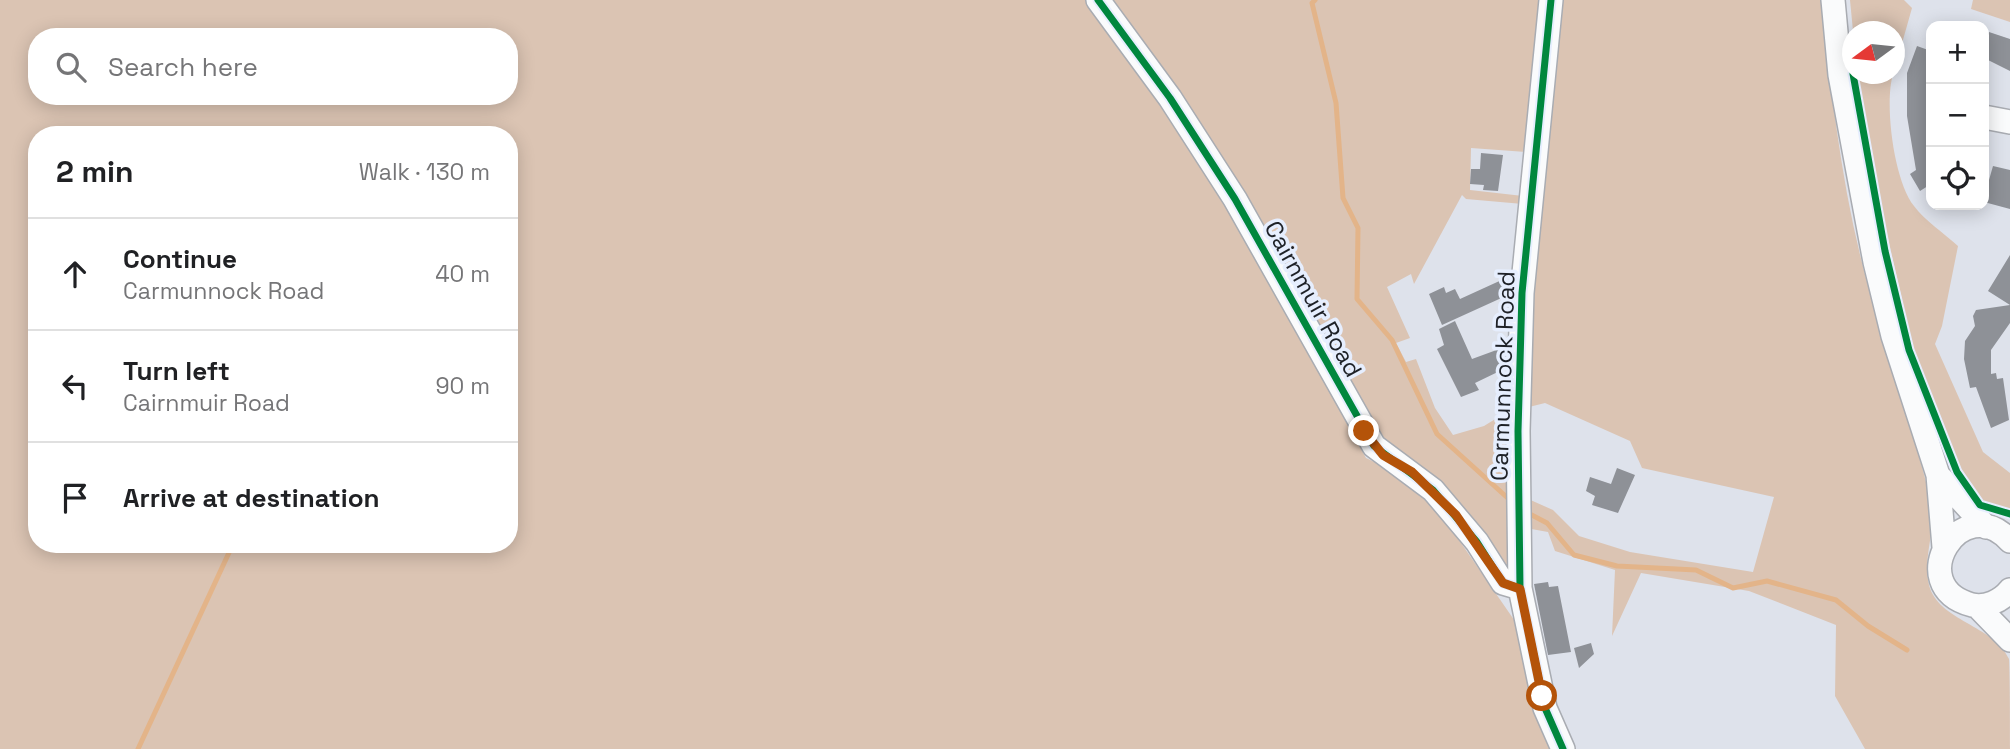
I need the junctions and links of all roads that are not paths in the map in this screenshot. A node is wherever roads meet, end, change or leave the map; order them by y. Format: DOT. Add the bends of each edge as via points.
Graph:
graph roads {
  1 [pos="1098,0"];
  2 [pos="1551,0"];
  3 [pos="1833,0"];
  4 [pos="1989,118"];
  5 [pos="2010,122"];
  6 [pos="1938,475"];
  7 [pos="2001,532"];
  8 [pos="1944,547"];
  9 [pos="1520,589"];
  10 [pos="2010,590"];
  11 [pos="1977,606"];
  12 [pos="2010,640"];
  13 [pos="1563,749"];
  1 -- 9 [label="street, Cairnmuir Road" via="1170,98 1235,199 1374,446 1433,490 1477,542 1503,583"];
  2 -- 9 [label="street, Carmunnock Road" via="1522,293"];
  3 -- 6 [label="street" via="1839,75 1875,262 1897,349"];
  4 -- 5 [label="street"];
  6 -- 7 [label="street"];
  6 -- 8 [label="street"];
  7 -- 8 [label="street" via="1969,527"];
  8 -- 11 [label="street" via="1939,562 1941,578 1955,597"];
  9 -- 13 [label="street, Carmunnock Road" via="1545,708"];
  10 -- 11 [label="street" via="1992,604"];
  11 -- 12 [label="street"];
}
